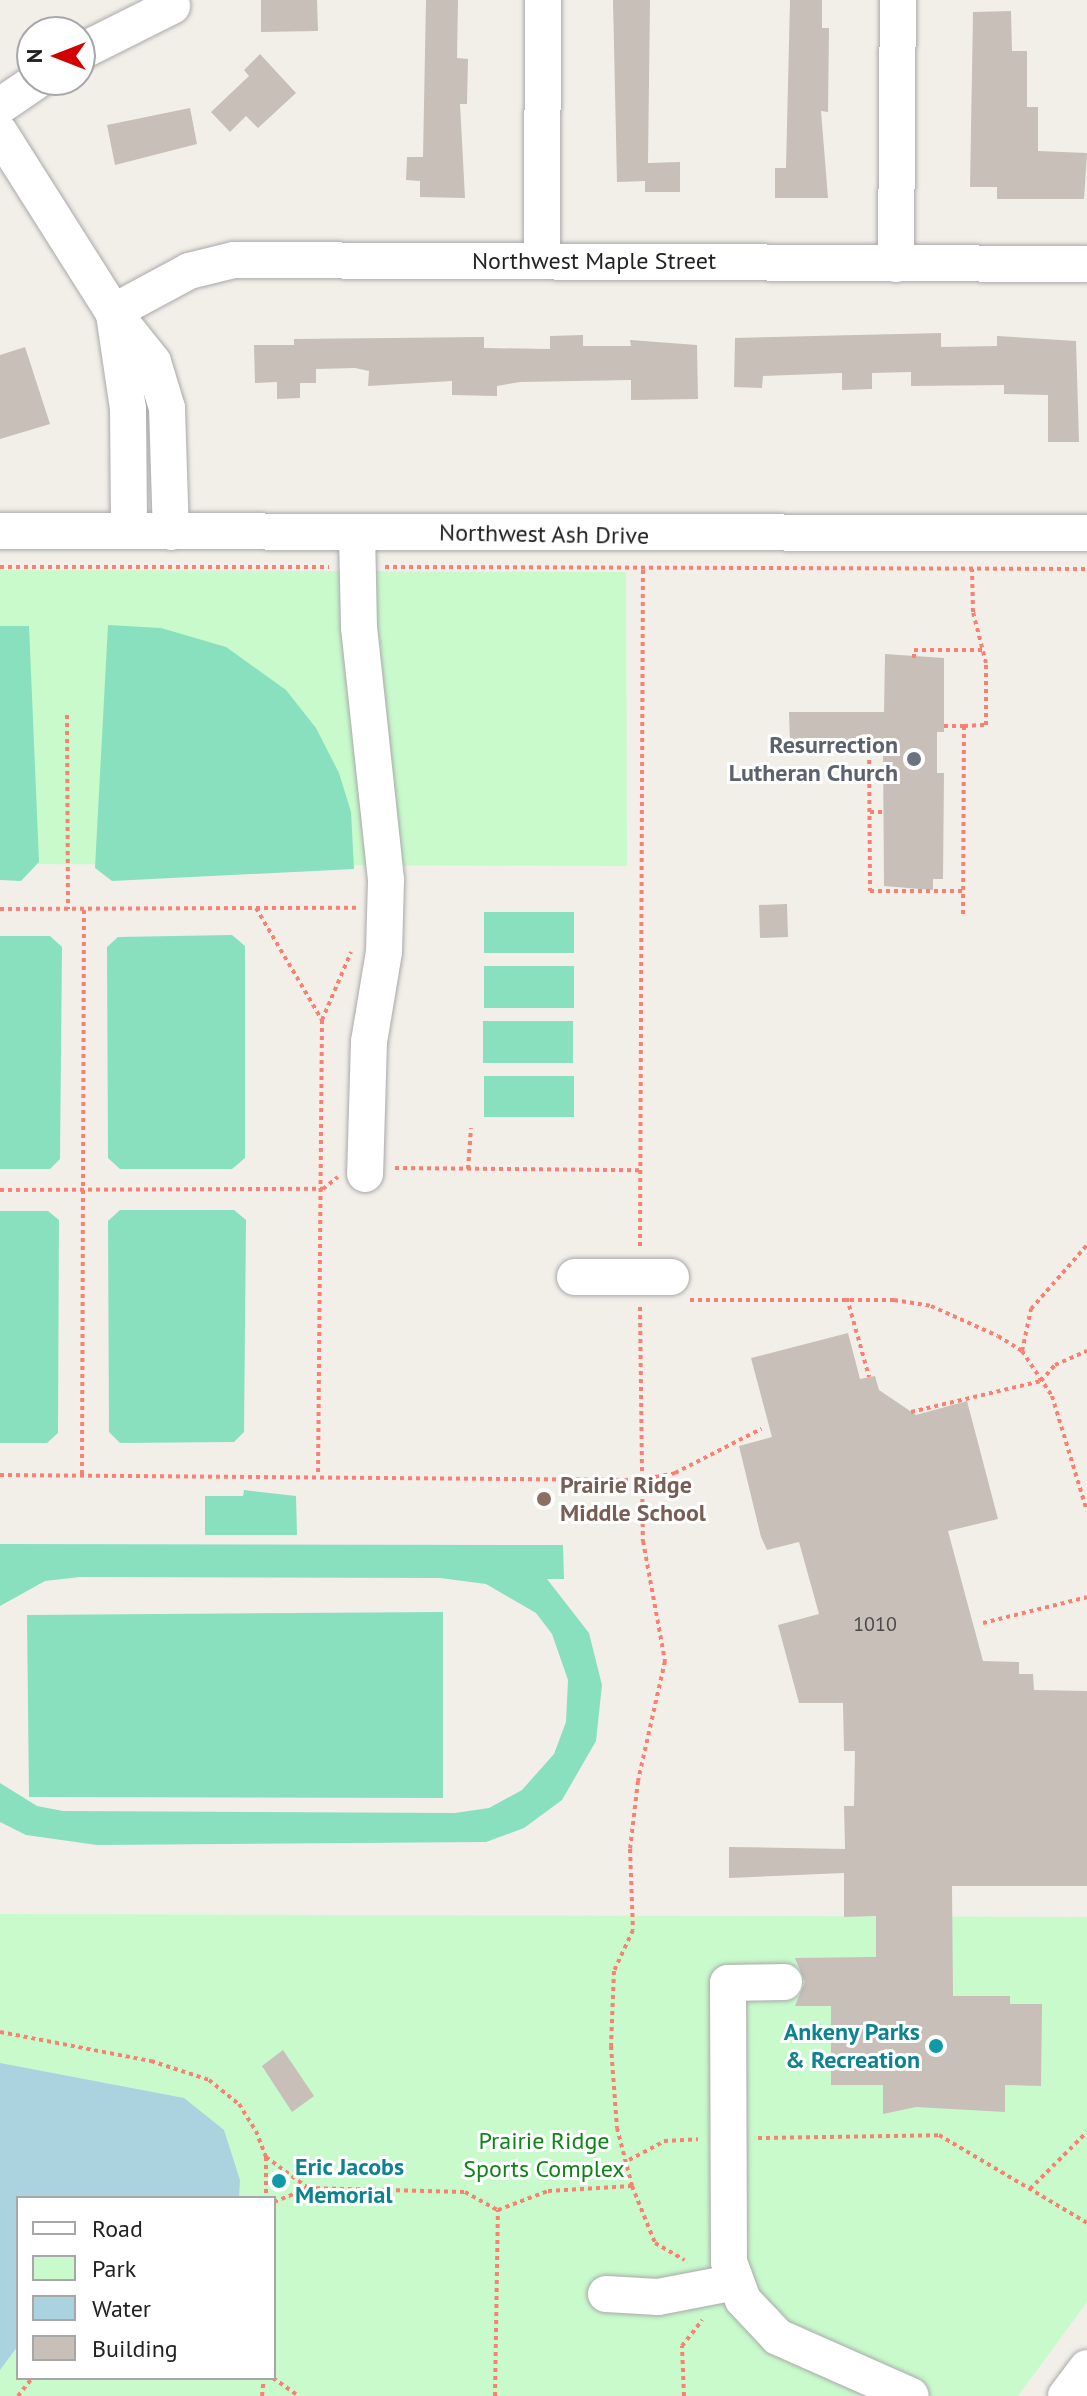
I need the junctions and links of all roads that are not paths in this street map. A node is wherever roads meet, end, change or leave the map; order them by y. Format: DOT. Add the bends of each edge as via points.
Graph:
graph roads {
  1 [pos="543,0"];
  2 [pos="898,0"];
  3 [pos="172,6"];
  4 [pos="96,44"];
  5 [pos="0,133"];
  6 [pos="542,261"];
  7 [pos="896,264"];
  8 [pos="1087,264"];
  9 [pos="113,312"];
  10 [pos="0,531"];
  11 [pos="129,531"];
  12 [pos="171,532"];
  13 [pos="357,532"];
  14 [pos="1087,533"];
  15 [pos="365,1171"];
  16 [pos="575,1277"];
  17 [pos="664,1285"];
  18 [pos="784,1982"];
  19 [pos="736,2282"];
  20 [pos="606,2294"];
  21 [pos="1087,2368"];
  22 [pos="911,2396"];
  23 [pos="1066,2396"];
  1 -- 6 [label="street"];
  2 -- 7 [label="street"];
  3 -- 4 [label="street"];
  5 -- 9 [label="street"];
  6 -- 7 [label="street, Northwest Maple Street"];
  6 -- 9 [label="street, Northwest Maple Street" via="234,260 189,271"];
  7 -- 8 [label="street, Northwest Maple Street"];
  9 -- 11 [label="street" via="128,409"];
  9 -- 12 [label="street" via="153,362 167,408"];
  10 -- 11 [label="street, Northwest Ash Drive"];
  11 -- 12 [label="street, Northwest Ash Drive"];
  12 -- 13 [label="street, Northwest Ash Drive"];
  13 -- 14 [label="street, Northwest Ash Drive"];
  13 -- 15 [label="street" via="386,880 384,952 369,1042"];
  16 -- 17 [label="street"];
  18 -- 19 [label="street" via="728,1983 729,2262"];
  19 -- 20 [label="street" via="658,2297"];
  19 -- 22 [label="street" via="743,2300 778,2337"];
  21 -- 23 [label="street"];
}
